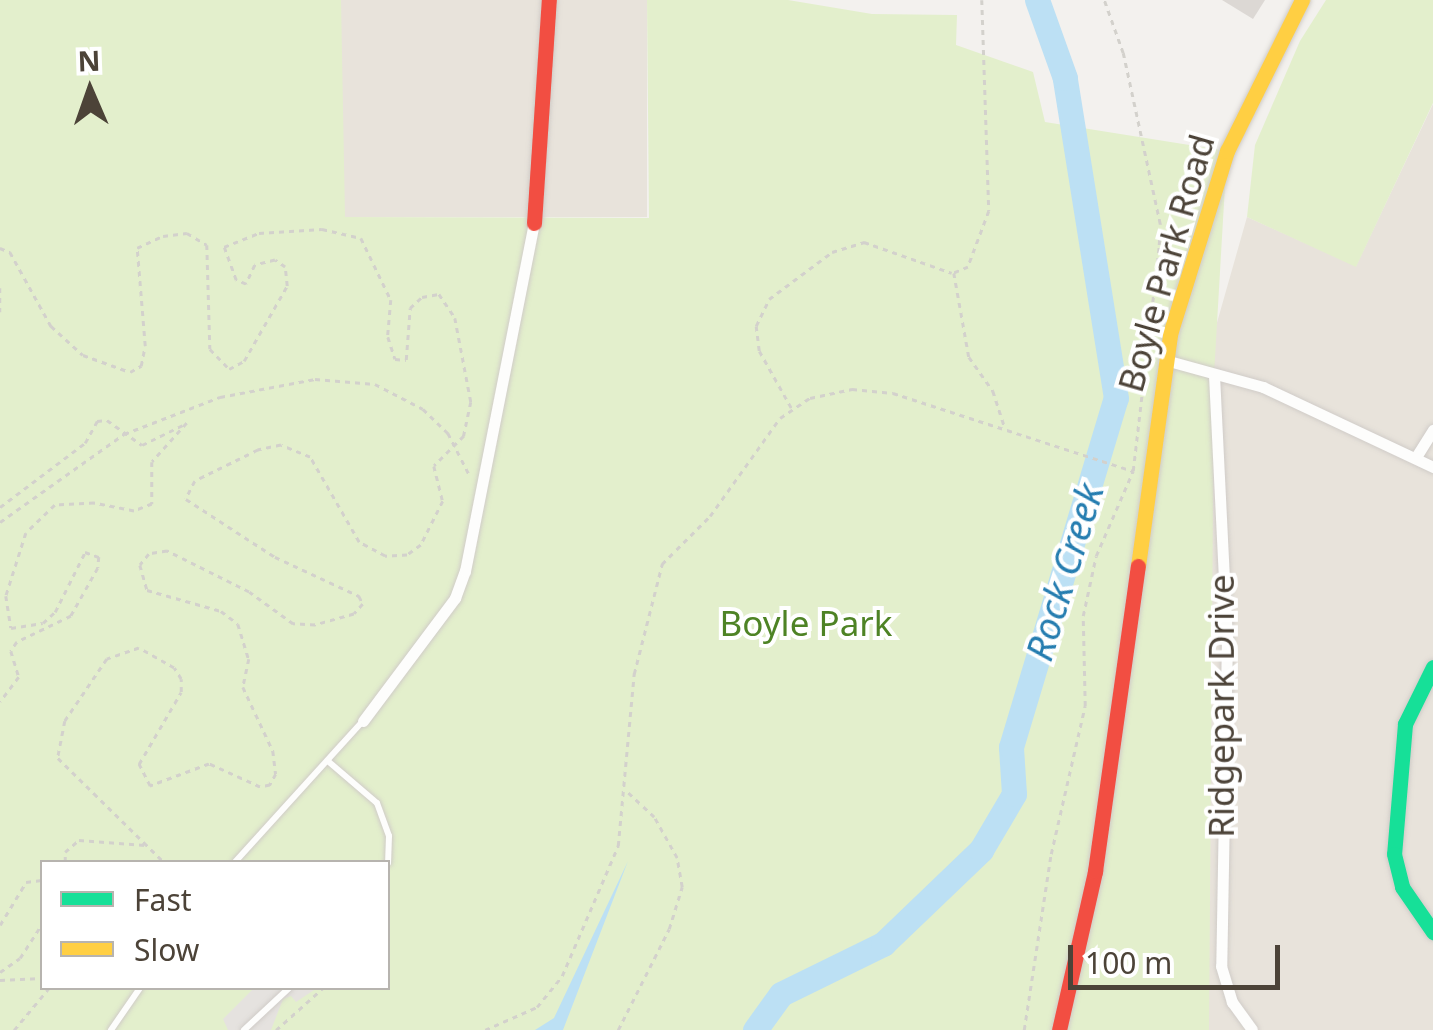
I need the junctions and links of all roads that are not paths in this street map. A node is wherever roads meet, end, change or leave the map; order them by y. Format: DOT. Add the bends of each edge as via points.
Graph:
graph roads {
  1 [pos="548,0"];
  2 [pos="1302,0"];
  3 [pos="534,223"];
  4 [pos="1165,360"];
  5 [pos="1214,374"];
  6 [pos="1433,430"];
  7 [pos="1416,458"];
  8 [pos="1433,466"];
  9 [pos="1433,667"];
  10 [pos="363,721"];
  11 [pos="330,762"];
  12 [pos="237,860"];
  13 [pos="388,860"];
  14 [pos="1433,932"];
  15 [pos="139,990"];
  16 [pos="286,990"];
  17 [pos="112,1030"];
  18 [pos="244,1030"];
  19 [pos="1060,1030"];
  20 [pos="1252,1030"];
  1 -- 3 [label="street"];
  2 -- 4 [label="street, Boyle Park Road" via="1227,150"];
  3 -- 10 [label="street" via="496,435 454,598"];
  4 -- 5 [label="street"];
  4 -- 19 [label="street, Boyle Park Road" via="1095,870"];
  5 -- 7 [label="street" via="1263,386"];
  5 -- 20 [label="street, Ridgepark Drive" via="1226,637 1222,966 1232,1002"];
  6 -- 7 [label="street"];
  7 -- 8 [label="street"];
  9 -- 14 [label="street" via="1405,724 1394,854 1402,886"];
  10 -- 11 [label="lane"];
  11 -- 12 [label="lane"];
  11 -- 13 [label="lane" via="377,803 389,836"];
  15 -- 17 [label="lane"];
  16 -- 18 [label="lane"];
}
